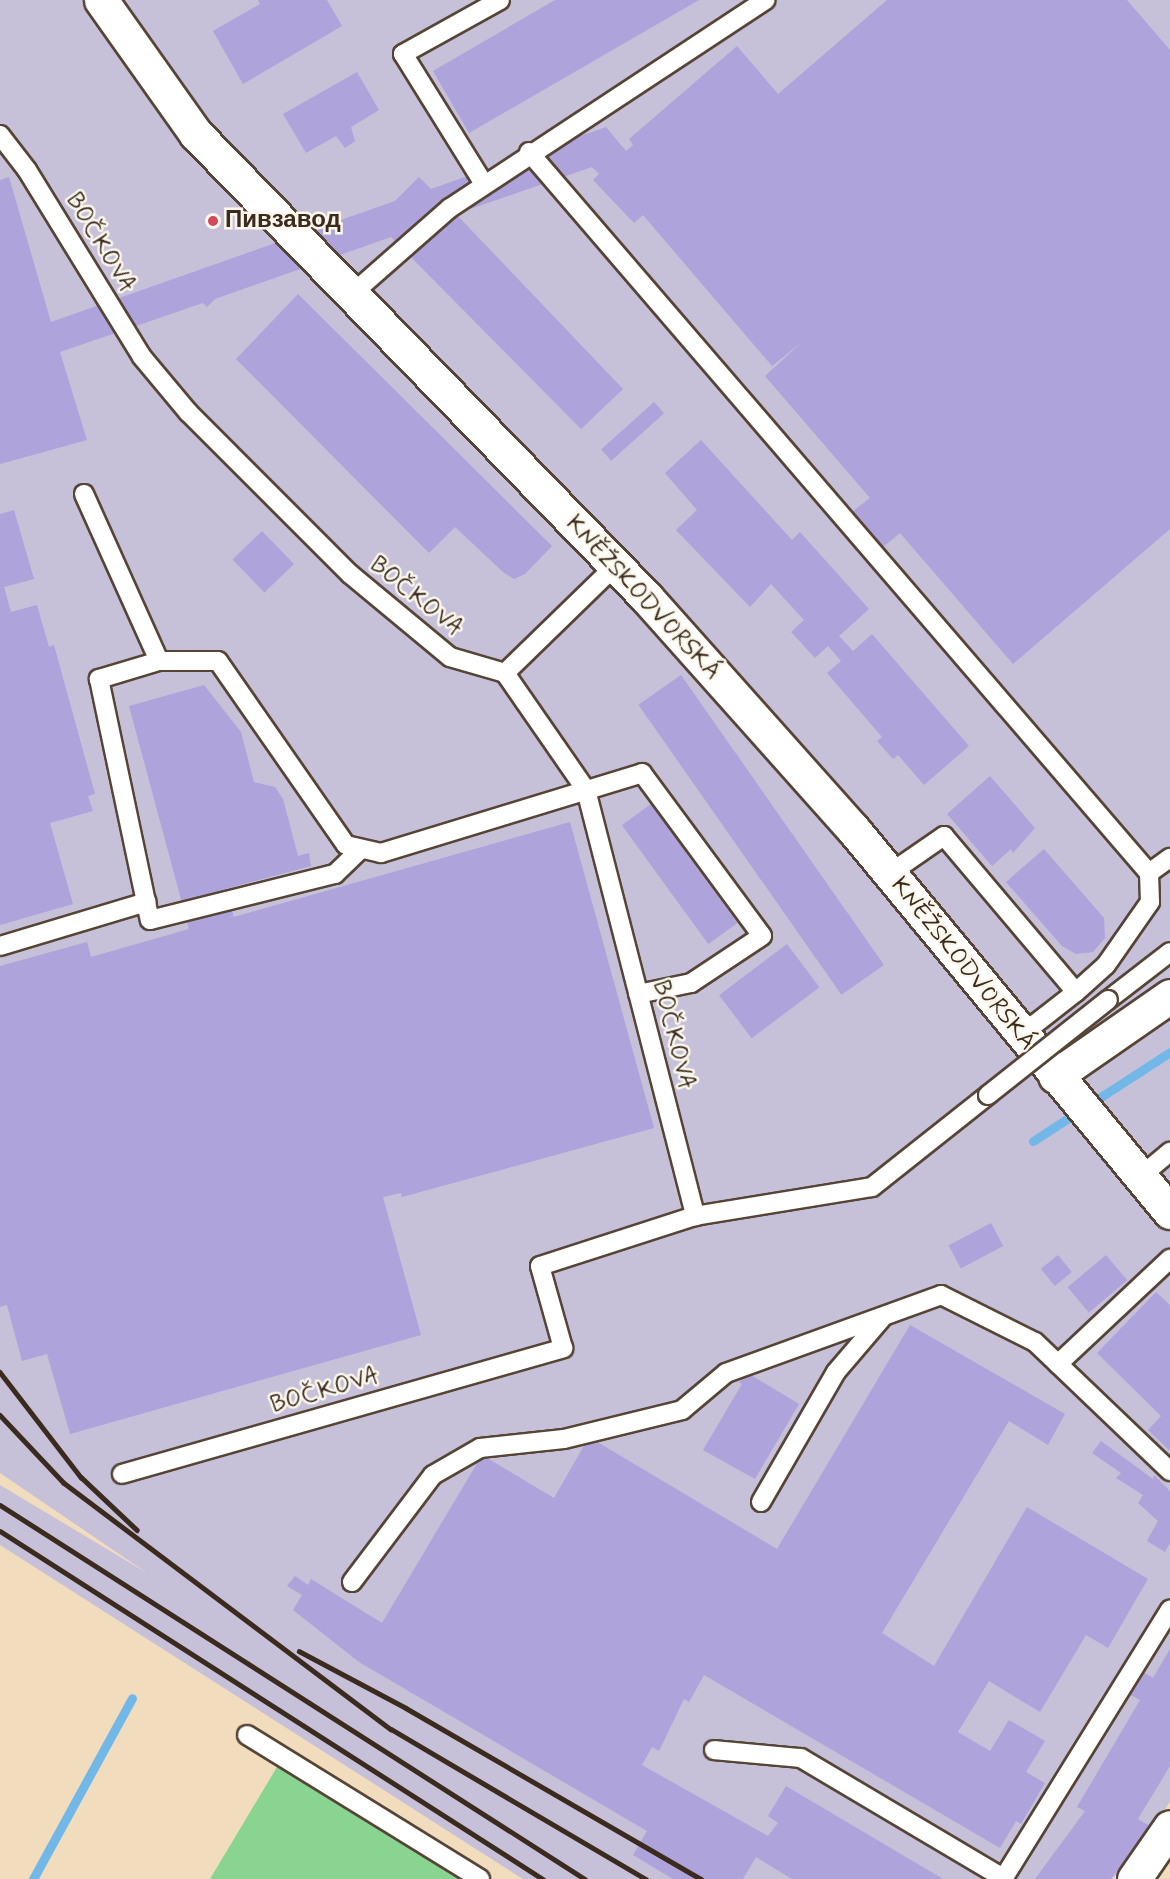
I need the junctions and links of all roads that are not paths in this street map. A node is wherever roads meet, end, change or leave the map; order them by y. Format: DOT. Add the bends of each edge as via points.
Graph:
graph roads {
  1 [pos="101,0"];
  2 [pos="500,0"];
  3 [pos="766,0"];
  4 [pos="0,135"];
  5 [pos="529,152"];
  6 [pos="484,184"];
  7 [pos="352,294"];
  8 [pos="84,494"];
  9 [pos="615,566"];
  10 [pos="159,661"];
  11 [pos="505,673"];
  12 [pos="586,790"];
  13 [pos="361,849"];
  14 [pos="1170,858"];
  15 [pos="1149,873"];
  16 [pos="889,874"];
  17 [pos="147,902"];
  18 [pos="0,946"];
  19 [pos="1170,952"];
  20 [pos="1076,992"];
  21 [pos="638,994"];
  22 [pos="1170,996"];
  23 [pos="1021,1035"];
  24 [pos="1055,1076"];
  25 [pos="1170,1152"];
  26 [pos="1141,1176"];
  27 [pos="1170,1212"];
  28 [pos="695,1216"];
  29 [pos="1170,1259"];
  30 [pos="884,1316"];
  31 [pos="1058,1364"];
  32 [pos="1170,1471"];
  33 [pos="122,1474"];
  34 [pos="761,1502"];
  35 [pos="352,1582"];
  36 [pos="1170,1610"];
  37 [pos="247,1735"];
  38 [pos="714,1750"];
  39 [pos="1170,1827"];
  40 [pos="1003,1878"];
  41 [pos="480,1879"];
  42 [pos="1134,1879"];
  1 -- 7 [label="street, KNĚŽSKODVORSKÁ" via="196,134"];
  2 -- 6 [label="lane" via="403,54"];
  3 -- 5 [label="lane"];
  4 -- 11 [label="lane, BOČKOVA" via="27,170 142,357 188,412 359,582 450,657"];
  5 -- 6 [label="lane"];
  5 -- 15 [label="lane"];
  6 -- 7 [label="lane" via="450,208"];
  7 -- 9 [label="street, KNĚŽSKODVORSKÁ"];
  8 -- 10 [label="lane"];
  9 -- 11 [label="lane"];
  9 -- 16 [label="street, KNĚŽSKODVORSKÁ"];
  10 -- 13 [label="lane" via="218,662 346,845"];
  10 -- 17 [label="lane" via="99,680"];
  11 -- 12 [label="lane, BOČKOVA"];
  12 -- 13 [label="lane" via="381,854"];
  12 -- 21 [label="lane, BOČKOVA"];
  12 -- 21 [label="lane" via="642,773 762,936 691,983"];
  13 -- 17 [label="lane" via="335,874 229,902 150,920"];
  14 -- 15 [label="lane"];
  15 -- 20 [label="lane" via="1150,902 1106,965"];
  16 -- 20 [label="lane" via="944,836"];
  16 -- 23 [label="street, KNĚŽSKODVORSKÁ"];
  17 -- 18 [label="lane"];
  19 -- 28 [label="lane, bridge" via="872,1187"];
  20 -- 23 [label="lane"];
  21 -- 28 [label="lane, BOČKOVA"];
  22 -- 24 [label="street"];
  23 -- 24 [label="street, KNĚŽSKODVORSKÁ"];
  24 -- 26 [label="street, KNĚŽSKODVORSKÁ"];
  25 -- 26 [label="lane"];
  26 -- 27 [label="street, KNĚŽSKODVORSKÁ"];
  28 -- 33 [label="lane, BOČKOVA" via="540,1266 563,1348"];
  29 -- 31 [label="lane"];
  30 -- 31 [label="lane" via="941,1295 1035,1342"];
  30 -- 34 [label="lane" via="836,1372"];
  30 -- 35 [label="lane" via="726,1373 682,1410 564,1439 480,1448 433,1475"];
  31 -- 32 [label="lane"];
  36 -- 40 [label="lane"];
  37 -- 41 [label="lane"];
  38 -- 40 [label="lane" via="801,1758"];
  39 -- 42 [label="street"];
}
